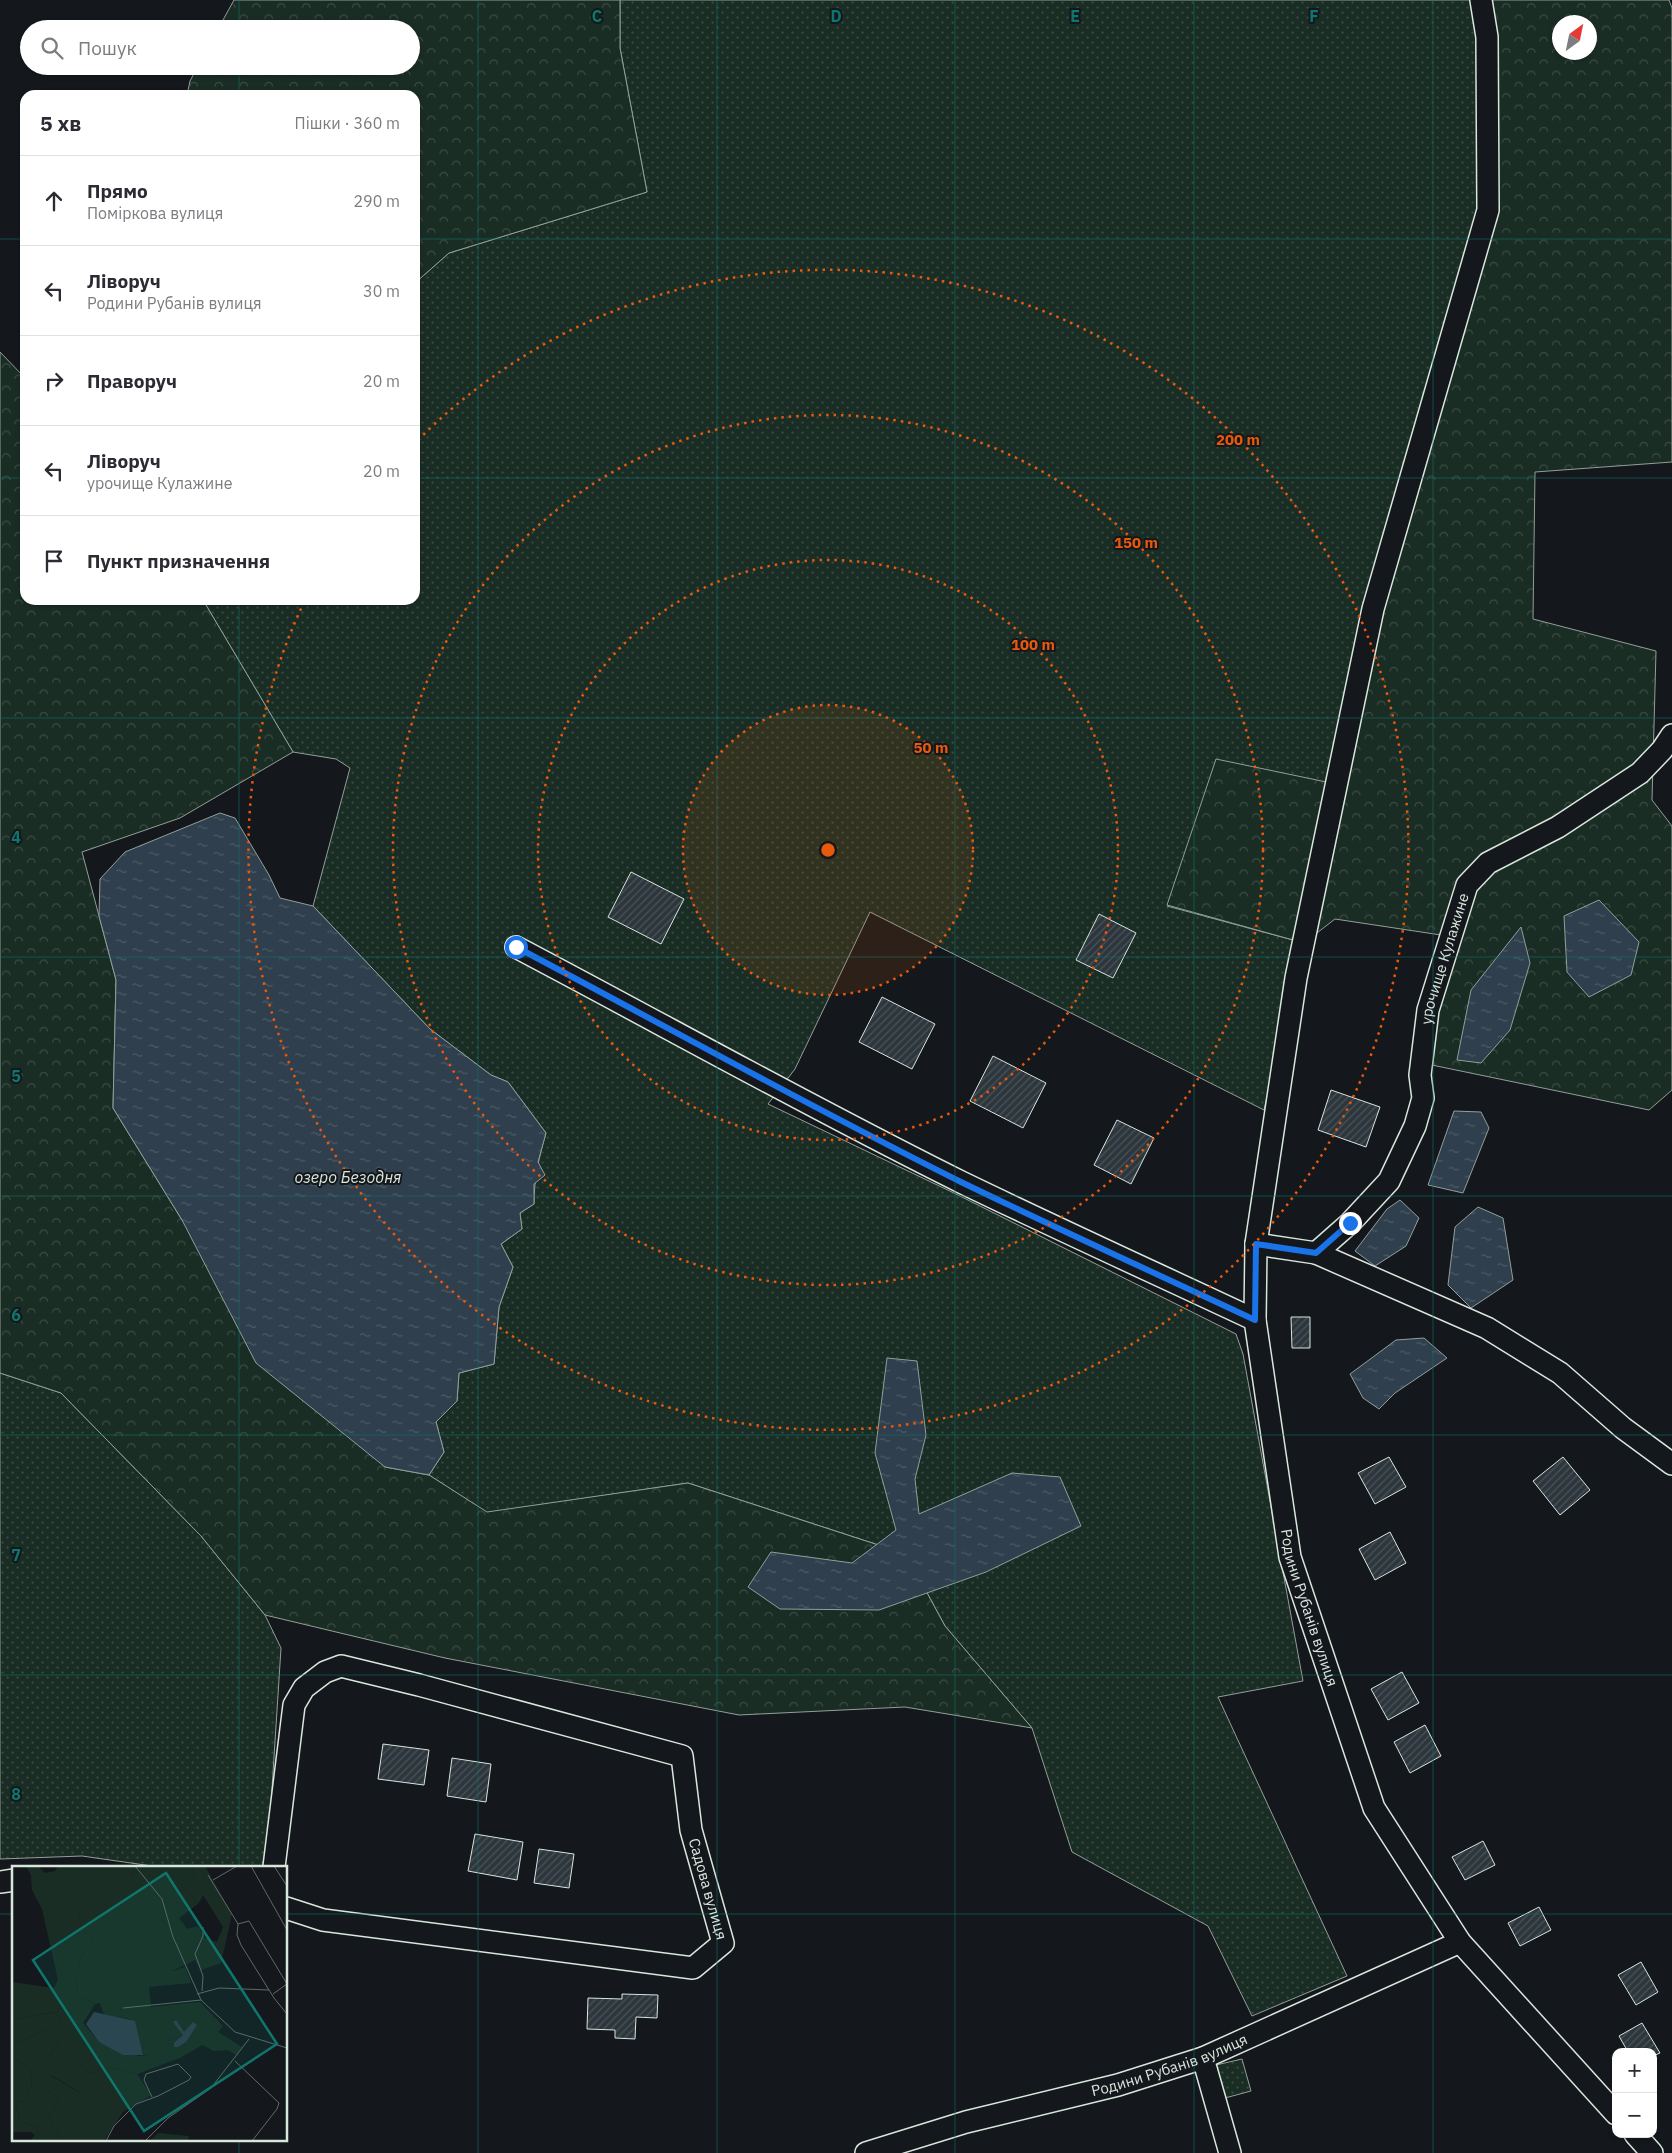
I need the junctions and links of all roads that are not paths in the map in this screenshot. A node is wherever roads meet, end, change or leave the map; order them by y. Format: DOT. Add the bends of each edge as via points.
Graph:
graph roads {
  1 [pos="1481,0"];
  2 [pos="1672,735"];
  3 [pos="516,947"];
  4 [pos="1256,1244"];
  5 [pos="1316,1253"];
  6 [pos="1255,1320"];
  7 [pos="1672,1464"];
  8 [pos="274,1866"];
  9 [pos="288,1909"];
  10 [pos="1460,1942"];
  11 [pos="1203,2058"];
  12 [pos="1612,2110"];
  13 [pos="1639,2138"];
  14 [pos="866,2153"];
  15 [pos="1230,2153"];
  16 [pos="1652,2153"];
  1 -- 4 [label="street, Родини Рубанів вулиця" via="1488,37 1488,210 1373,609 1296,978"];
  2 -- 5 [label="street, урочище Кулажине" via="1640,773 1558,827 1488,863 1468,885 1428,1010 1420,1074 1423,1098 1416,1126 1389,1181 1350,1223"];
  3 -- 6 [label="street" via="758,1078 962,1182"];
  4 -- 5 [label="street"];
  4 -- 6 [label="street, Родини Рубанів вулиця"];
  5 -- 7 [label="street" via="1486,1328 1560,1373 1623,1428"];
  6 -- 10 [label="street, Родини Рубанів вулиця" via="1293,1567 1374,1808"];
  8 -- 9 [label="street, Садова вулиця" via="294,1705 304,1688 326,1672 341,1666 682,1756 691,1830 723,1942 693,1968 323,1920"];
  10 -- 11 [label="street, Родини Рубанів вулиця"];
  10 -- 12 [label="street, Родини Рубанів вулиця"];
  11 -- 14 [label="street, Родини Рубанів вулиця" via="1118,2085 966,2122"];
  11 -- 15 [label="street"];
  13 -- 16 [label="street"];
}
